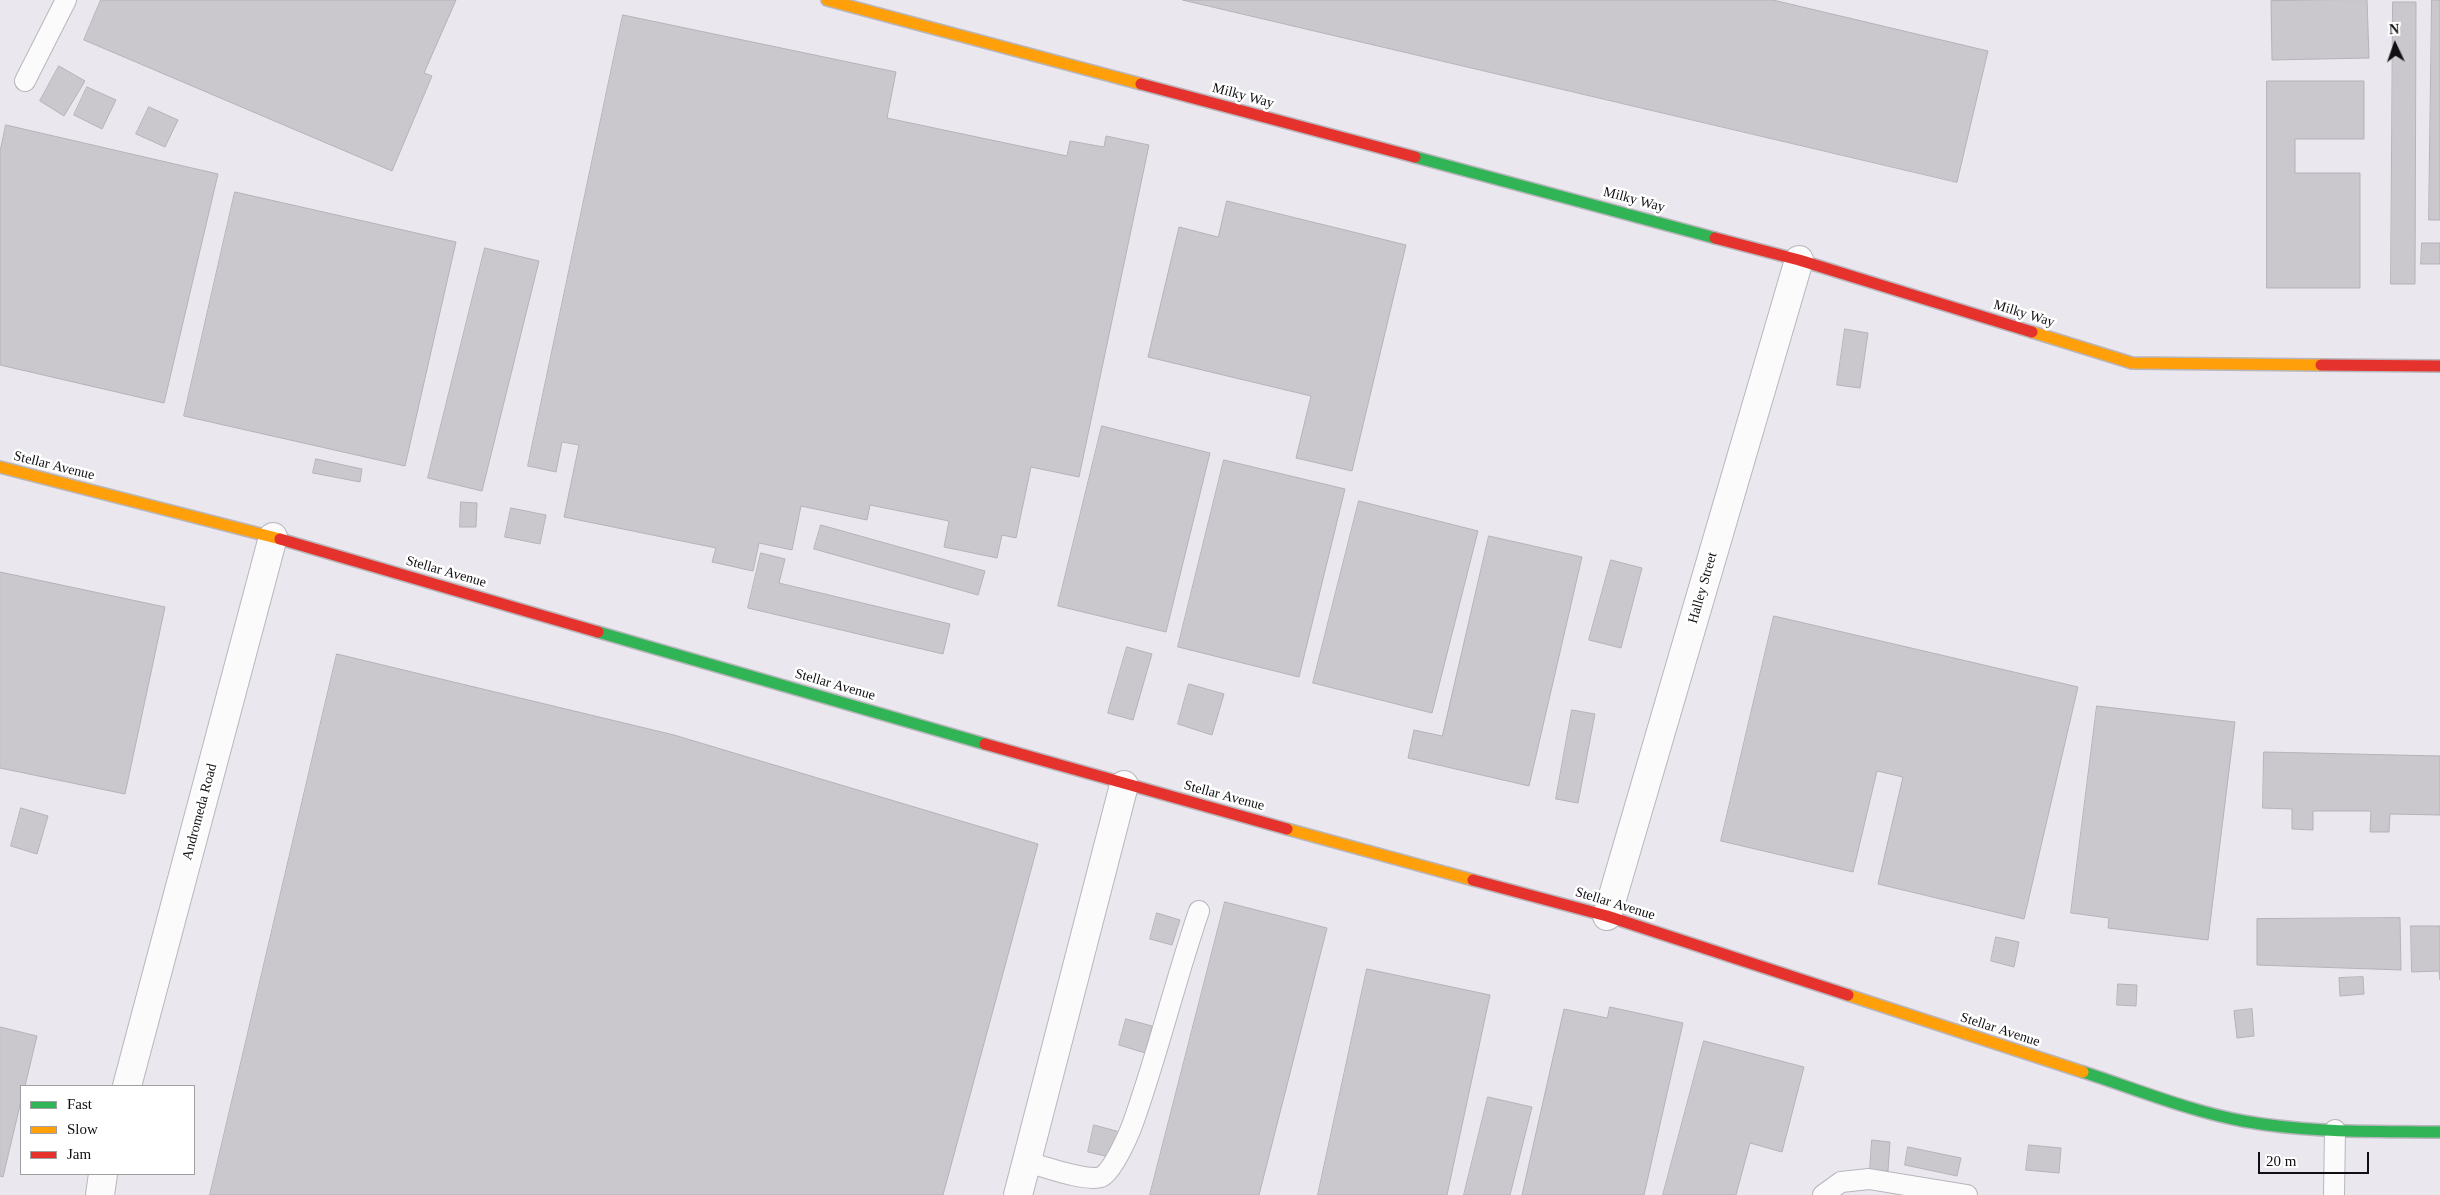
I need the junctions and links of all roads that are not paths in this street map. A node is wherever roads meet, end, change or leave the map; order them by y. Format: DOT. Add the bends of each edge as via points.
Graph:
graph roads {
  1 [pos="66,0"];
  2 [pos="828,0"];
  3 [pos="25,81"];
  4 [pos="1799,260"];
  5 [pos="2440,366"];
  6 [pos="0,468"];
  7 [pos="273,537"];
  8 [pos="1124,785"];
  9 [pos="1199,912"];
  10 [pos="1607,916"];
  11 [pos="127,1085"];
  12 [pos="2335,1130"];
  13 [pos="2440,1132"];
  14 [pos="1027,1162"];
  15 [pos="104,1175"];
  16 [pos="100,1195"];
  17 [pos="1018,1195"];
  18 [pos="1824,1195"];
  19 [pos="1967,1195"];
  20 [pos="2334,1195"];
  1 -- 3 [label="lane"];
  2 -- 4 [label="street, Milky Way"];
  4 -- 5 [label="street, Milky Way" via="2132,363"];
  4 -- 10 [label="street, Halley Street"];
  6 -- 7 [label="street, Stellar Avenue"];
  7 -- 8 [label="street, Stellar Avenue"];
  7 -- 11 [label="street, Andromeda Road"];
  8 -- 10 [label="street, Stellar Avenue"];
  8 -- 14 [label="street"];
  9 -- 14 [label="lane" via="1133,1124 1109,1171 1100,1178 1084,1177"];
  10 -- 12 [label="street, Stellar Avenue" via="2216,1115 2278,1127"];
  12 -- 13 [label="street, Stellar Avenue"];
  12 -- 20 [label="lane"];
  14 -- 17 [label="street"];
  15 -- 16 [label="street"];
  18 -- 19 [label="lane" via="1841,1182 1869,1179"];
}
